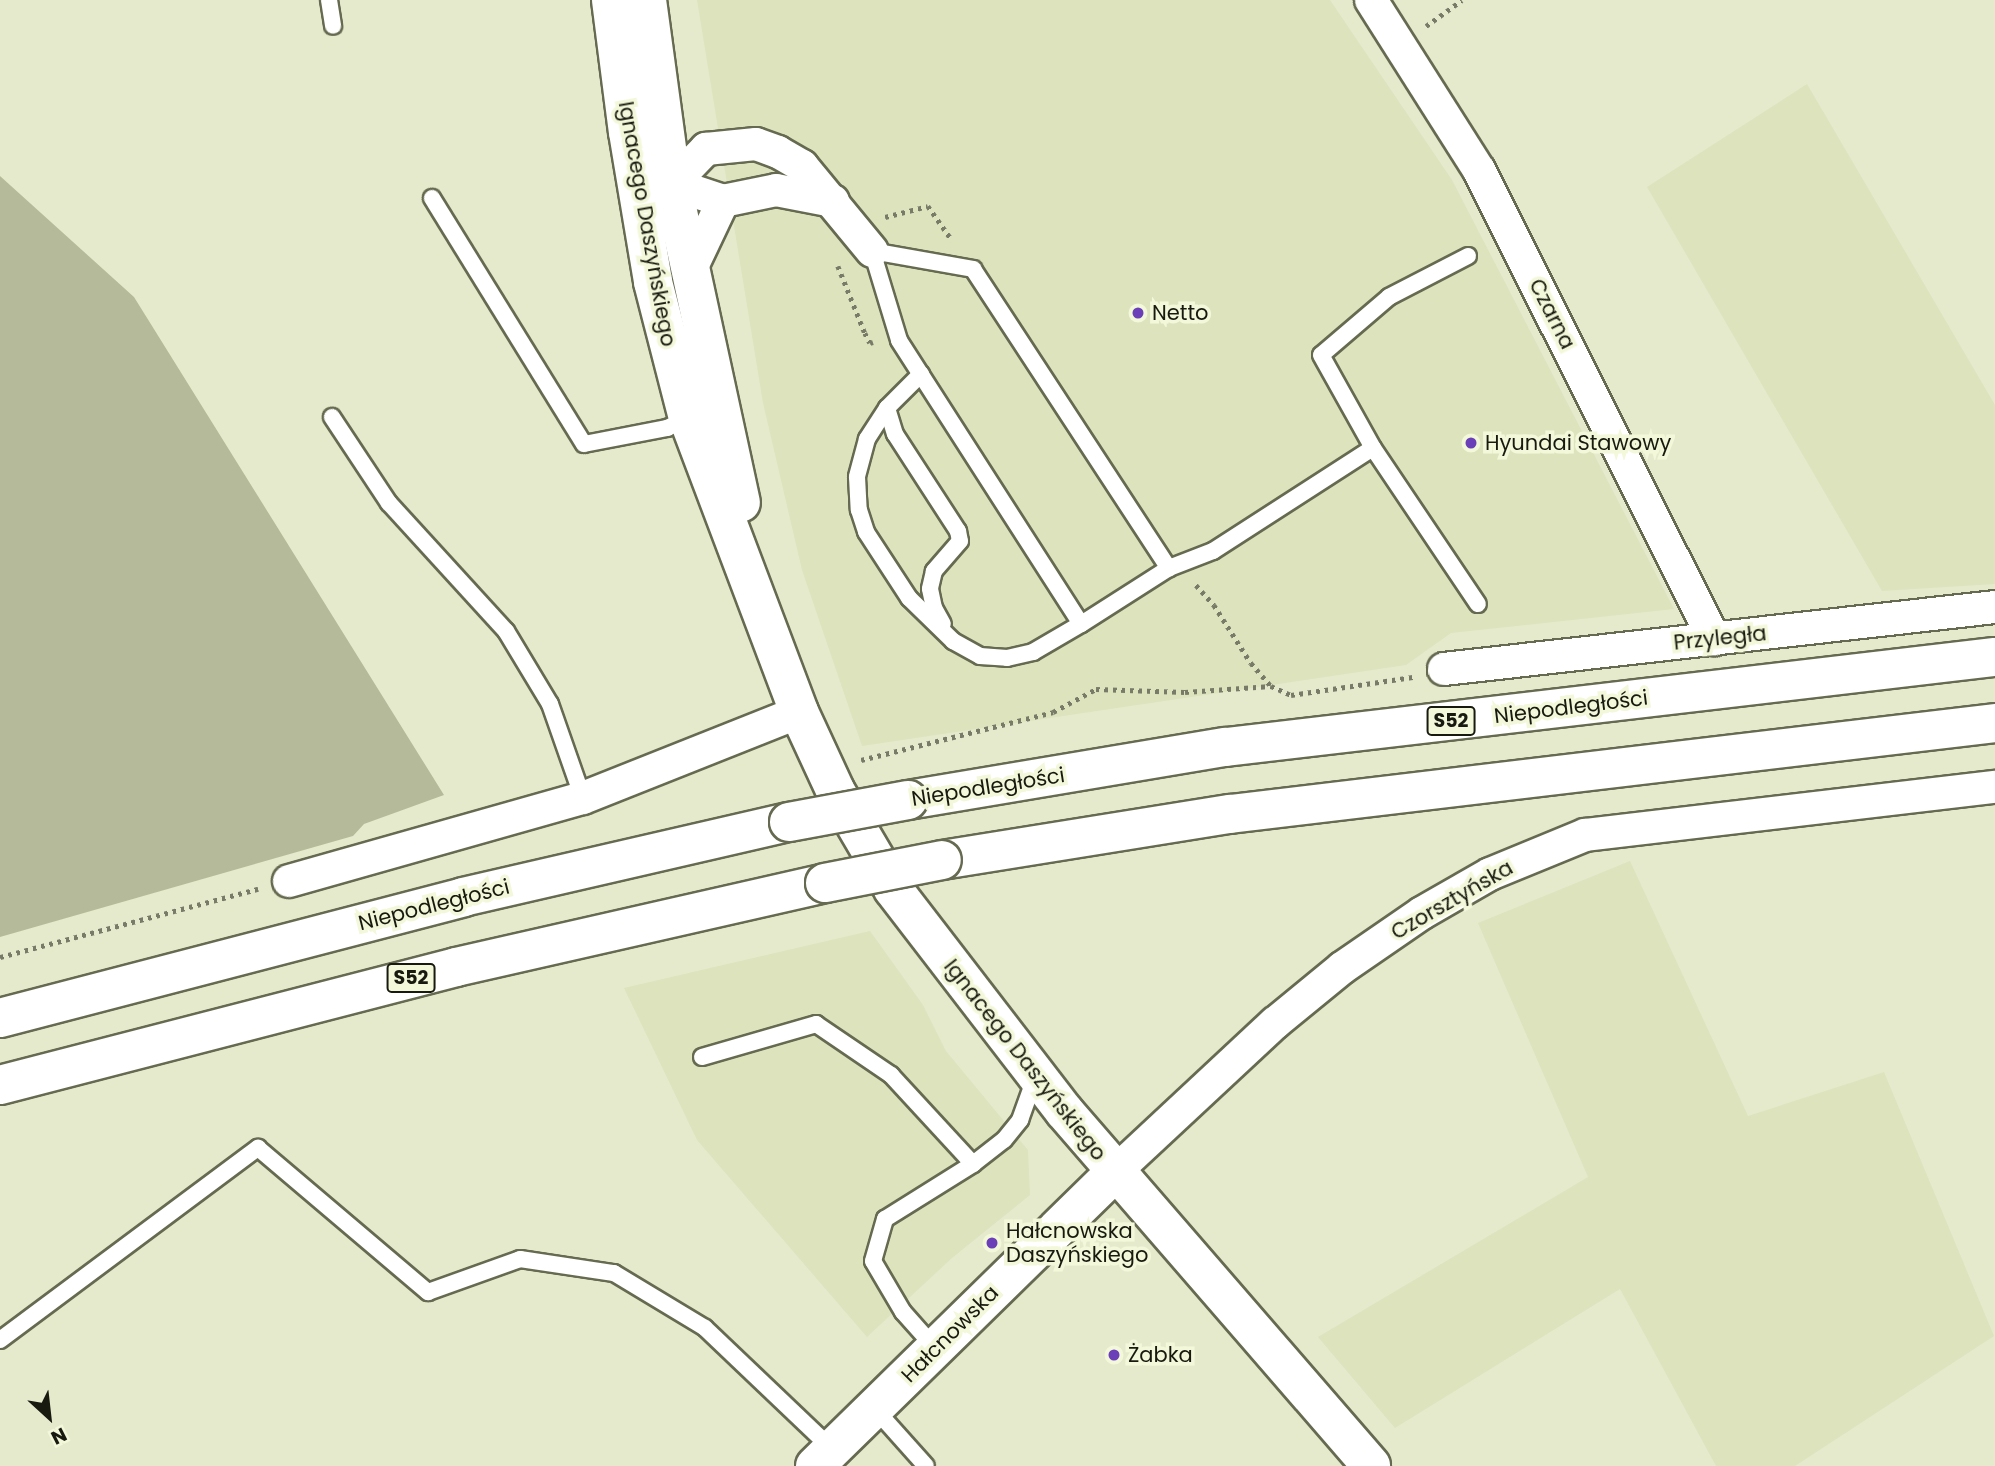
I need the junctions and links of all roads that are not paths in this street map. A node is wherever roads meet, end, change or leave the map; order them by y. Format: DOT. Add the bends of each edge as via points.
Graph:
graph roads {
  1 [pos="329,0"];
  2 [pos="611,0"];
  3 [pos="647,0"];
  4 [pos="1371,0"];
  5 [pos="333,26"];
  6 [pos="660,108"];
  7 [pos="628,132"];
  8 [pos="706,149"];
  9 [pos="672,184"];
  10 [pos="432,198"];
  11 [pos="723,201"];
  12 [pos="833,201"];
  13 [pos="645,237"];
  14 [pos="872,251"];
  15 [pos="1468,256"];
  16 [pos="689,272"];
  17 [pos="921,374"];
  18 [pos="887,408"];
  19 [pos="332,416"];
  20 [pos="688,418"];
  21 [pos="1373,447"];
  22 [pos="1169,568"];
  23 [pos="760,601"];
  24 [pos="1478,604"];
  25 [pos="1995,607"];
  26 [pos="1081,624"];
  27 [pos="1714,639"];
  28 [pos="953,640"];
  29 [pos="1995,656"];
  30 [pos="1444,669"];
  31 [pos="799,712"];
  32 [pos="1995,723"];
  33 [pos="1995,787"];
  34 [pos="583,798"];
  35 [pos="289,881"];
  36 [pos="0,1018"];
  37 [pos="702,1057"];
  38 [pos="1036,1075"];
  39 [pos="0,1085"];
  40 [pos="972,1164"];
  41 [pos="1115,1172"];
  42 [pos="0,1339"];
  43 [pos="936,1349"];
  44 [pos="875,1409"];
  45 [pos="824,1459"];
  46 [pos="926,1466"];
  47 [pos="1371,1466"];
  1 -- 5 [label="lane"];
  2 -- 7 [label="main road, Ignacego Daszyńskiego"];
  3 -- 6 [label="main road, Ignacego Daszyńskiego"];
  4 -- 27 [label="street, Czarna" via="1479,170"];
  6 -- 8 [label="street"];
  6 -- 9 [label="main road, Ignacego Daszyńskiego"];
  7 -- 9 [label="street"];
  7 -- 13 [label="main road, Ignacego Daszyńskiego"];
  8 -- 9 [label="street"];
  8 -- 12 [label="street" via="756,144 778,152 802,166"];
  9 -- 11 [label="street"];
  9 -- 13 [label="street"];
  9 -- 16 [label="main road, Ignacego Daszyńskiego"];
  10 -- 20 [label="lane" via="584,444 667,428"];
  11 -- 12 [label="street" via="776,190"];
  11 -- 16 [label="street"];
  12 -- 14 [label="street"];
  13 -- 20 [label="main road, Ignacego Daszyńskiego"];
  14 -- 17 [label="lane" via="899,340"];
  14 -- 22 [label="lane" via="973,270"];
  15 -- 21 [label="lane" via="1389,297 1321,355"];
  16 -- 23 [label="main road, Ignacego Daszyńskiego"];
  17 -- 18 [label="lane"];
  17 -- 26 [label="lane"];
  18 -- 28 [label="lane" via="895,434 958,531 960,541 933,571 930,589 934,608"];
  18 -- 28 [label="lane" via="863,452 857,477 859,510 866,532 909,598"];
  19 -- 34 [label="lane" via="389,503 506,631 550,704"];
  20 -- 23 [label="main road, Ignacego Daszyńskiego"];
  21 -- 22 [label="lane" via="1213,551"];
  21 -- 24 [label="lane"];
  22 -- 26 [label="lane"];
  23 -- 31 [label="main road, Ignacego Daszyńskiego"];
  25 -- 27 [label="street, Przyległa"];
  26 -- 28 [label="lane" via="1033,652 1007,658 980,656"];
  27 -- 30 [label="street, Przyległa"];
  29 -- 36 [label="main road, Niepodległości / S52, bridge" via="1226,747 908,800 789,822 463,897"];
  31 -- 34 [label="street"];
  31 -- 38 [label="main road, Ignacego Daszyńskiego" via="835,790 893,888"];
  32 -- 39 [label="main road, S52, bridge" via="1230,814 942,860 456,967"];
  33 -- 41 [label="street, Czorsztyńska" via="1585,835 1490,874 1422,912 1342,968 1275,1023"];
  34 -- 35 [label="street"];
  37 -- 40 [label="lane" via="816,1024 891,1075"];
  38 -- 40 [label="lane" via="1020,1120 1004,1140"];
  38 -- 41 [label="main road, Ignacego Daszyńskiego"];
  40 -- 43 [label="lane" via="885,1219 873,1261 903,1312"];
  41 -- 43 [label="main road, Hałcnowska"];
  41 -- 47 [label="main road, Ignacego Daszyńskiego"];
  42 -- 45 [label="lane" via="258,1148 428,1292 520,1259 614,1273 705,1328"];
  43 -- 44 [label="main road, Hałcnowska"];
  44 -- 45 [label="main road, Hałcnowska"];
  44 -- 46 [label="lane"];
}
